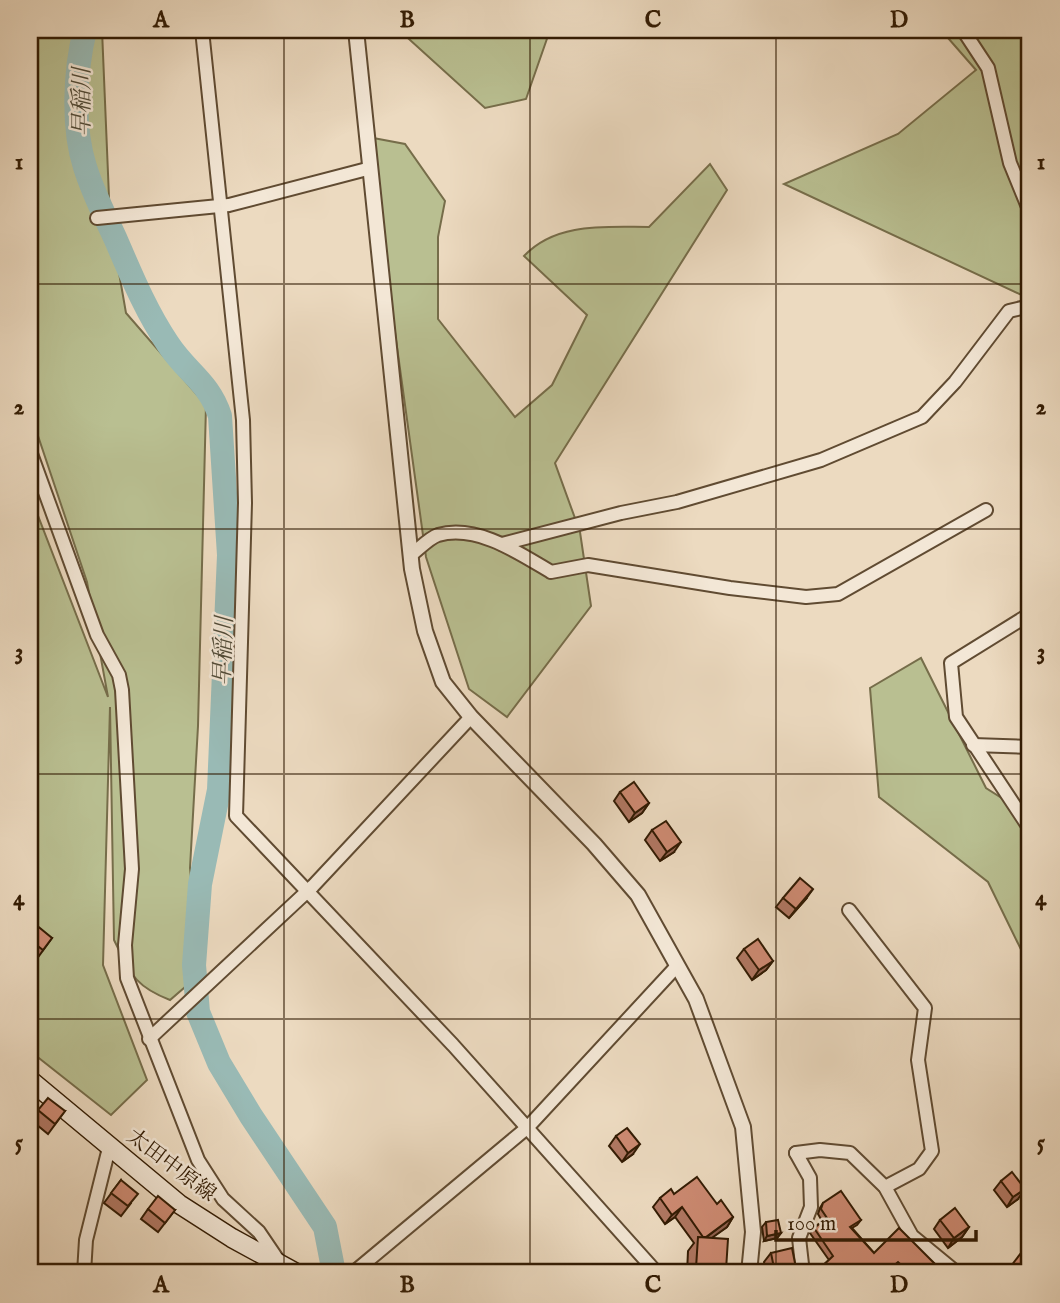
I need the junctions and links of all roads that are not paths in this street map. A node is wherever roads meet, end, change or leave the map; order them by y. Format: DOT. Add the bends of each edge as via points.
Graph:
graph roads {
  1 [pos="202,30"];
  2 [pos="356,30"];
  3 [pos="963,30"];
  4 [pos="371,169"];
  5 [pos="219,205"];
  6 [pos="1030,212"];
  7 [pos="97,218"];
  8 [pos="1030,306"];
  9 [pos="30,450"];
  10 [pos="986,510"];
  11 [pos="502,544"];
  12 [pos="411,555"];
  13 [pos="1030,614"];
  14 [pos="471,717"];
  15 [pos="972,746"];
  16 [pos="1030,747"];
  17 [pos="1030,829"];
  18 [pos="307,891"];
  19 [pos="849,910"];
  20 [pos="677,966"];
  21 [pos="149,1039"];
  22 [pos="30,1080"];
  23 [pos="528,1127"];
  24 [pos="109,1148"];
  25 [pos="885,1187"];
  26 [pos="288,1269"];
  27 [pos="84,1273"];
  28 [pos="353,1273"];
  29 [pos="657,1273"];
  30 [pos="749,1273"];
  31 [pos="803,1273"];
  32 [pos="957,1273"];
  1 -- 5 [label="street"];
  2 -- 4 [label="street"];
  3 -- 6 [label="street" via="988,68 1010,163"];
  4 -- 5 [label="street"];
  4 -- 12 [label="street"];
  5 -- 7 [label="street"];
  5 -- 18 [label="street" via="243,420 245,489 236,816"];
  8 -- 11 [label="street" via="1009,311 922,417 821,460 677,502"];
  9 -- 21 [label="street" via="97,635 119,675 132,869 125,945 127,978"];
  10 -- 11 [label="street" via="838,594 806,597 588,565 551,572"];
  11 -- 12 [label="street" via="465,533 436,535"];
  12 -- 14 [label="street" via="433,659 443,682"];
  13 -- 15 [label="street" via="951,663 956,717"];
  14 -- 18 [label="street"];
  14 -- 20 [label="street" via="638,895"];
  15 -- 16 [label="street"];
  15 -- 17 [label="street"];
  18 -- 21 [label="street"];
  18 -- 23 [label="street"];
  19 -- 25 [label="street" via="925,1008 918,1060 932,1151 919,1169"];
  20 -- 23 [label="street"];
  20 -- 30 [label="street" via="696,999 743,1127 753,1232"];
  21 -- 26 [label="street" via="198,1160 223,1199 259,1232"];
  22 -- 24 [label="main road, 太田中原線"];
  23 -- 28 [label="street"];
  23 -- 29 [label="street"];
  24 -- 26 [label="main road, 太田中原線" via="179,1204"];
  24 -- 27 [label="street" via="86,1240"];
  25 -- 31 [label="street" via="850,1153 796,1153 810,1178 811,1207 799,1238"];
  25 -- 32 [label="street" via="912,1236"];
}
